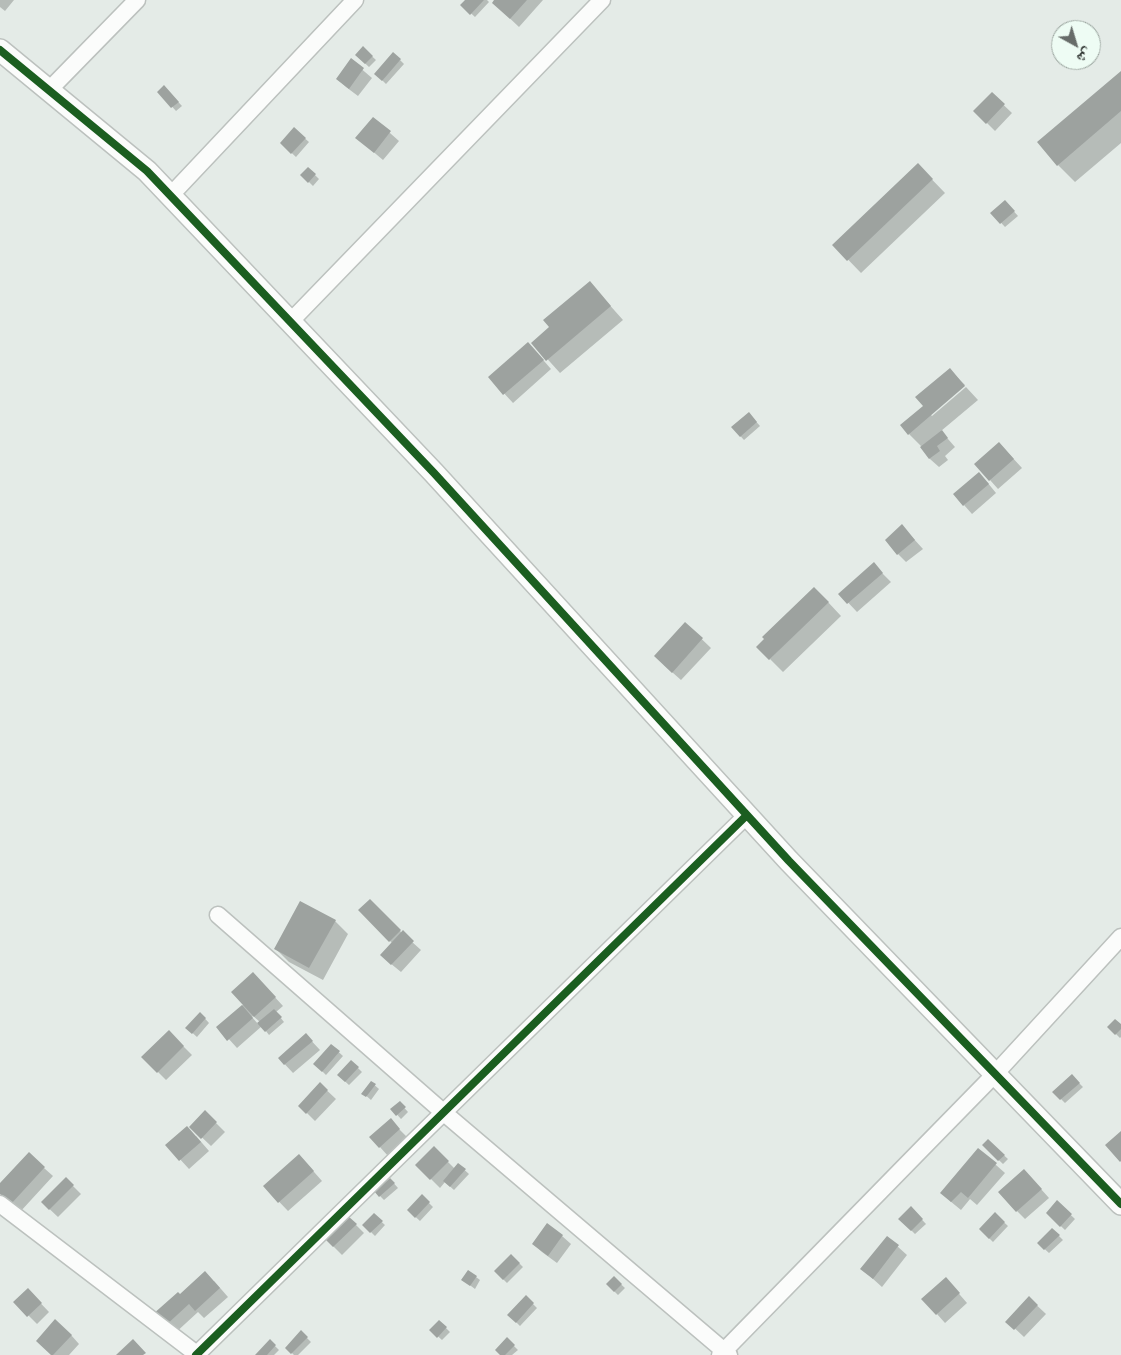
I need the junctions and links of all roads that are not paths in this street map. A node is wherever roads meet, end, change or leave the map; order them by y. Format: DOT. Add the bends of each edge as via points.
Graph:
graph roads {
  1 [pos="137,0"];
  2 [pos="355,0"];
  3 [pos="602,0"];
  4 [pos="0,50"];
  5 [pos="49,90"];
  6 [pos="170,196"];
  7 [pos="290,322"];
  8 [pos="747,815"];
  9 [pos="218,915"];
  10 [pos="1121,937"];
  11 [pos="995,1074"];
  12 [pos="443,1112"];
  13 [pos="0,1204"];
  14 [pos="1121,1204"];
  15 [pos="724,1354"];
  16 [pos="197,1355"];
  1 -- 5 [label="street"];
  2 -- 6 [label="street"];
  3 -- 7 [label="street"];
  4 -- 5 [label="street"];
  5 -- 6 [label="street" via="147,171"];
  6 -- 7 [label="street"];
  7 -- 8 [label="street" via="434,472"];
  8 -- 11 [label="street"];
  8 -- 12 [label="street"];
  9 -- 12 [label="street"];
  10 -- 11 [label="street"];
  11 -- 14 [label="street"];
  11 -- 15 [label="street"];
  12 -- 15 [label="street"];
  12 -- 16 [label="street"];
  13 -- 16 [label="street"];
}
